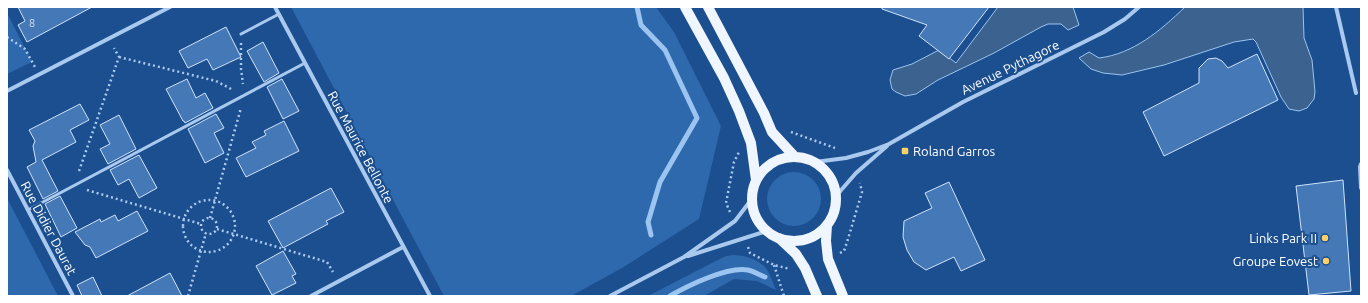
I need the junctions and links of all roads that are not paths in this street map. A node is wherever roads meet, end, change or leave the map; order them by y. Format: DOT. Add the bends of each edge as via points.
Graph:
graph roads {
  1 [pos="170,7"];
  2 [pos="275,7"];
  3 [pos="685,7"];
  4 [pos="708,7"];
  5 [pos="1139,7"];
  6 [pos="1336,7"];
  7 [pos="279,14"];
  8 [pos="241,34"];
  9 [pos="305,63"];
  10 [pos="7,91"];
  11 [pos="1356,93"];
  12 [pos="889,144"];
  13 [pos="795,157"];
  14 [pos="815,162"];
  15 [pos="1361,164"];
  16 [pos="7,170"];
  17 [pos="756,180"];
  18 [pos="1361,188"];
  19 [pos="836,196"];
  20 [pos="752,200"];
  21 [pos="28,210"];
  22 [pos="827,225"];
  23 [pos="767,231"];
  24 [pos="779,238"];
  25 [pos="403,247"];
  26 [pos="684,257"];
  27 [pos="73,296"];
  28 [pos="311,296"];
  29 [pos="430,296"];
  30 [pos="610,296"];
  31 [pos="817,296"];
  32 [pos="843,296"];
  1 -- 10 [label="street"];
  2 -- 7 [label="street, Rue Maurice Bellonte"];
  3 -- 17 [label="main road" via="740,111 751,143"];
  4 -- 13 [label="main road" via="772,132"];
  5 -- 12 [label="street, Avenue Pythagore" via="1104,32 963,102"];
  6 -- 11 [label="street"];
  7 -- 8 [label="lane"];
  7 -- 9 [label="street, Rue Maurice Bellonte"];
  9 -- 21 [label="lane"];
  9 -- 25 [label="street, Rue Maurice Bellonte"];
  12 -- 14 [label="street, Avenue Pythagore" via="846,158"];
  12 -- 19 [label="street, Avenue Pythagore" via="856,173"];
  13 -- 14 [label="main road"];
  13 -- 17 [label="main road" via="783,158 772,163"];
  14 -- 19 [label="main road" via="830,176"];
  15 -- 18 [label="street"];
  16 -- 21 [label="street, Rue Didier Daurat"];
  17 -- 20 [label="main road"];
  19 -- 22 [label="main road" via="836,206"];
  20 -- 23 [label="main road" via="754,212"];
  20 -- 26 [label="street" via="735,221"];
  21 -- 27 [label="street, Rue Didier Daurat"];
  22 -- 24 [label="main road" via="805,240"];
  22 -- 32 [label="main road" via="828,259"];
  23 -- 24 [label="main road"];
  23 -- 26 [label="street"];
  24 -- 31 [label="main road" via="796,254"];
  25 -- 28 [label="street"];
  25 -- 29 [label="street, Rue Maurice Bellonte"];
  26 -- 30 [label="street"];
}
